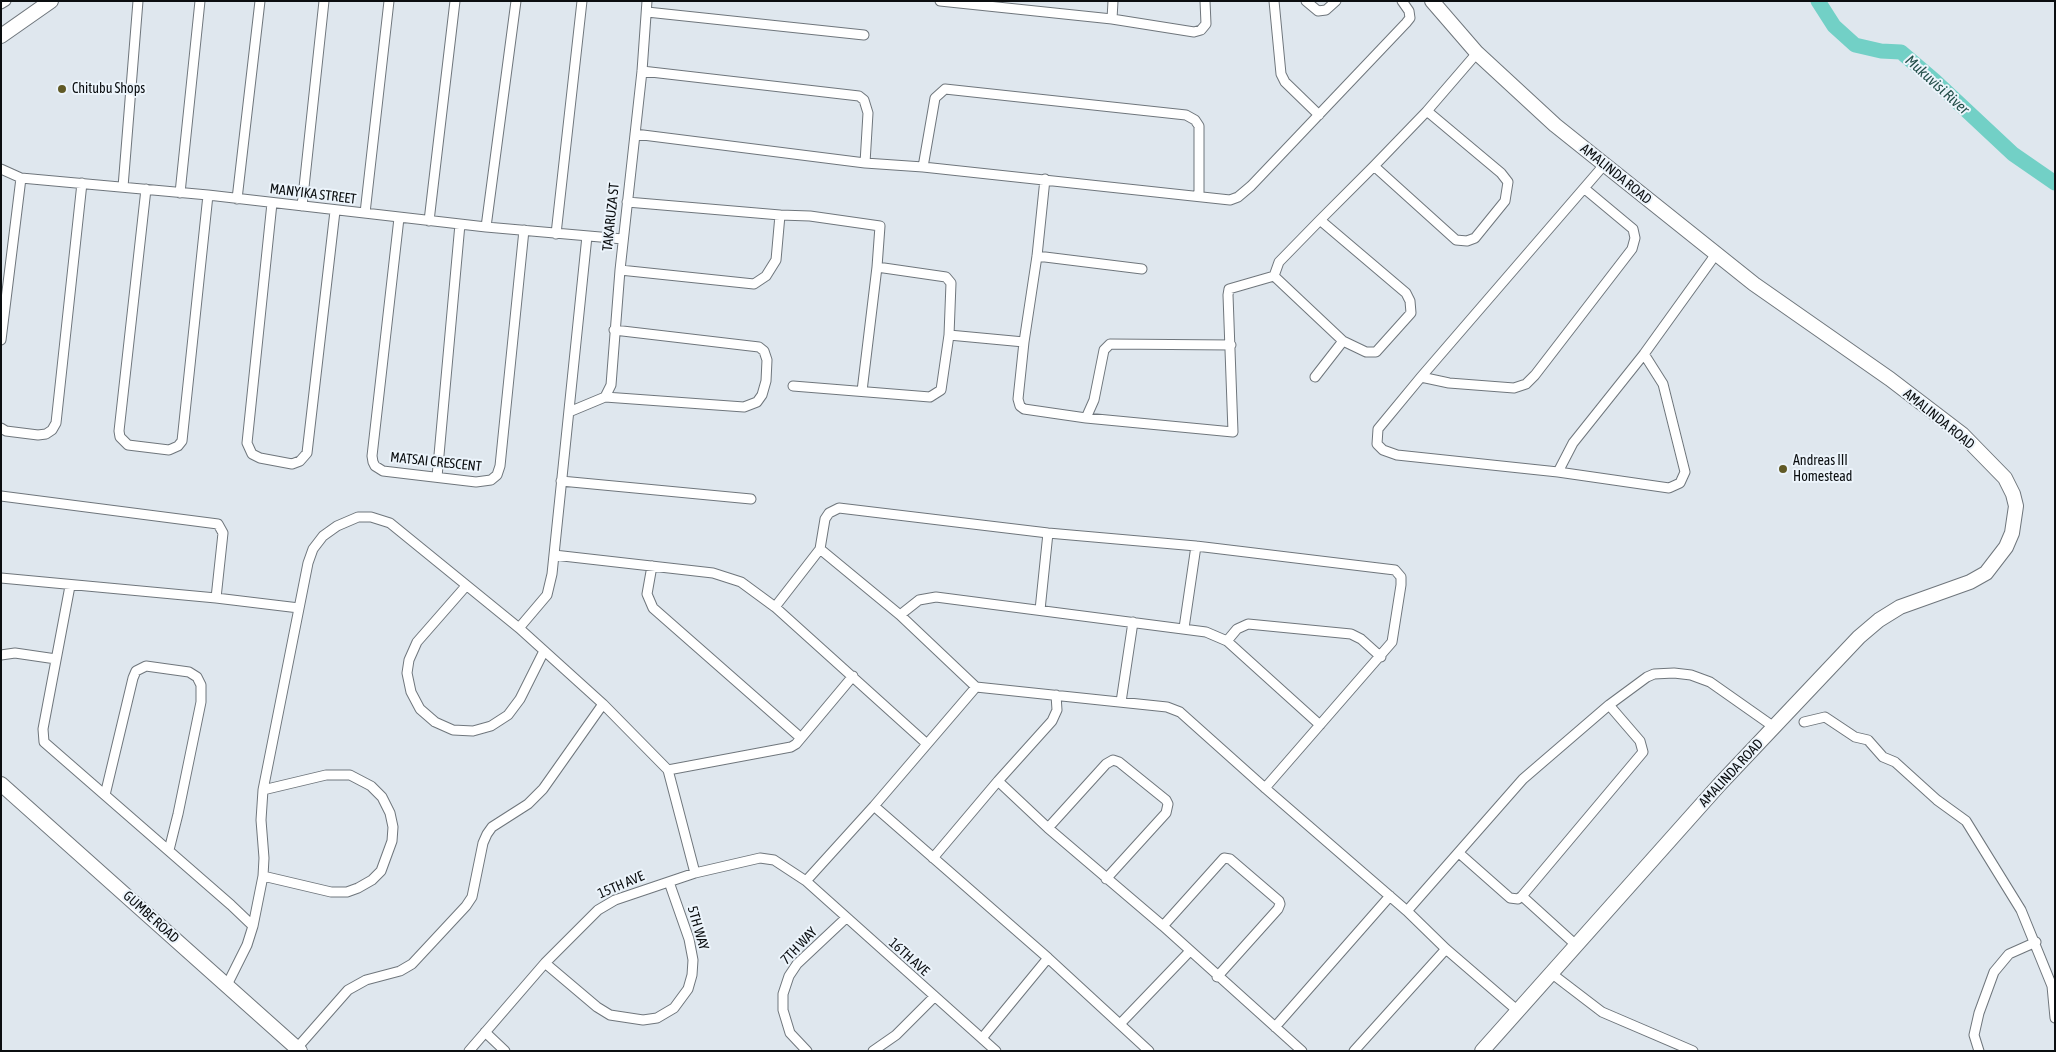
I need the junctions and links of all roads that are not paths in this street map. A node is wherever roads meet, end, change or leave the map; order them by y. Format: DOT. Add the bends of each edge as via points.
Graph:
graph roads {
  1 [pos="6,1"];
  2 [pos="138,1"];
  3 [pos="200,1"];
  4 [pos="260,1"];
  5 [pos="324,1"];
  6 [pos="389,1"];
  7 [pos="454,1"];
  8 [pos="516,1"];
  9 [pos="582,1"];
  10 [pos="647,1"];
  11 [pos="940,1"];
  12 [pos="1036,1"];
  13 [pos="1113,1"];
  14 [pos="1205,1"];
  15 [pos="1274,1"];
  16 [pos="1306,1"];
  17 [pos="1336,1"];
  18 [pos="1402,1"];
  19 [pos="1432,1"];
  20 [pos="47,2"];
  21 [pos="956,2"];
  22 [pos="1,4"];
  23 [pos="647,12"];
  24 [pos="1035,12"];
  25 [pos="1112,19"];
  26 [pos="864,35"];
  27 [pos="1,36"];
  28 [pos="1476,53"];
  29 [pos="642,71"];
  30 [pos="1428,111"];
  31 [pos="1319,115"];
  32 [pos="635,134"];
  33 [pos="865,163"];
  34 [pos="1604,165"];
  35 [pos="1374,166"];
  36 [pos="923,167"];
  37 [pos="1,169"];
  38 [pos="21,178"];
  39 [pos="1045,179"];
  40 [pos="82,183"];
  41 [pos="123,187"];
  42 [pos="146,189"];
  43 [pos="1585,189"];
  44 [pos="180,192"];
  45 [pos="208,196"];
  46 [pos="1199,196"];
  47 [pos="238,199"];
  48 [pos="627,202"];
  49 [pos="272,203"];
  50 [pos="302,206"];
  51 [pos="335,211"];
  52 [pos="365,213"];
  53 [pos="780,215"];
  54 [pos="399,218"];
  55 [pos="1320,220"];
  56 [pos="429,221"];
  57 [pos="460,224"];
  58 [pos="486,228"];
  59 [pos="524,230"];
  60 [pos="556,234"];
  61 [pos="587,236"];
  62 [pos="623,240"];
  63 [pos="1716,254"];
  64 [pos="1037,256"];
  65 [pos="877,267"];
  66 [pos="1142,269"];
  67 [pos="620,270"];
  68 [pos="1274,276"];
  69 [pos="614,330"];
  70 [pos="949,335"];
  71 [pos="1,340"];
  72 [pos="1343,340"];
  73 [pos="1024,342"];
  74 [pos="1231,345"];
  75 [pos="1644,354"];
  76 [pos="1316,377"];
  77 [pos="1421,377"];
  78 [pos="793,386"];
  79 [pos="862,391"];
  80 [pos="605,397"];
  81 [pos="569,412"];
  82 [pos="1086,418"];
  83 [pos="1,428"];
  84 [pos="1558,472"];
  85 [pos="438,477"];
  86 [pos="561,481"];
  87 [pos="1,496"];
  88 [pos="751,499"];
  89 [pos="1048,533"];
  90 [pos="1196,546"];
  91 [pos="820,549"];
  92 [pos="554,555"];
  93 [pos="652,566"];
  94 [pos="1,578"];
  95 [pos="70,586"];
  96 [pos="466,586"];
  97 [pos="216,598"];
  98 [pos="774,607"];
  99 [pos="299,608"];
  100 [pos="1040,610"];
  101 [pos="900,614"];
  102 [pos="1133,622"];
  103 [pos="519,628"];
  104 [pos="1184,628"];
  105 [pos="1227,642"];
  106 [pos="544,651"];
  107 [pos="1,654"];
  108 [pos="1381,656"];
  109 [pos="56,659"];
  110 [pos="852,676"];
  111 [pos="976,687"];
  112 [pos="1056,695"];
  113 [pos="1121,702"];
  114 [pos="603,704"];
  115 [pos="1609,705"];
  116 [pos="1804,722"];
  117 [pos="1320,725"];
  118 [pos="1774,726"];
  119 [pos="801,738"];
  120 [pos="928,744"];
  121 [pos="668,770"];
  122 [pos="998,781"];
  123 [pos="1,784"];
  124 [pos="1265,788"];
  125 [pos="263,790"];
  126 [pos="105,795"];
  127 [pos="874,806"];
  128 [pos="1048,828"];
  129 [pos="169,850"];
  130 [pos="1458,853"];
  131 [pos="933,858"];
  132 [pos="695,873"];
  133 [pos="262,876"];
  134 [pos="1106,879"];
  135 [pos="806,881"];
  136 [pos="668,882"];
  137 [pos="1390,896"];
  138 [pos="1522,896"];
  139 [pos="1407,911"];
  140 [pos="846,918"];
  141 [pos="253,926"];
  142 [pos="1164,926"];
  143 [pos="2036,942"];
  144 [pos="1576,945"];
  145 [pos="1446,949"];
  146 [pos="1190,950"];
  147 [pos="1048,958"];
  148 [pos="545,963"];
  149 [pos="1551,973"];
  150 [pos="1217,976"];
  151 [pos="227,985"];
  152 [pos="934,997"];
  153 [pos="1518,1011"];
  154 [pos="2055,1018"];
  155 [pos="1120,1024"];
  156 [pos="1275,1027"];
  157 [pos="485,1032"];
  158 [pos="983,1037"];
  159 [pos="299,1049"];
  160 [pos="469,1051"];
  161 [pos="505,1051"];
  162 [pos="807,1051"];
  163 [pos="872,1051"];
  164 [pos="996,1051"];
  165 [pos="1149,1051"];
  166 [pos="1302,1051"];
  167 [pos="1354,1051"];
  168 [pos="1482,1051"];
  169 [pos="1693,1051"];
  170 [pos="1979,1051"];
  1 -- 22 [label="street"];
  2 -- 41 [label="street"];
  3 -- 44 [label="street"];
  4 -- 47 [label="street"];
  5 -- 50 [label="street"];
  6 -- 52 [label="street"];
  7 -- 56 [label="street"];
  8 -- 58 [label="street"];
  9 -- 60 [label="street"];
  10 -- 23 [label="street, TAKARUZA ST"];
  11 -- 21 [label="street"];
  12 -- 24 [label="street"];
  13 -- 25 [label="street"];
  14 -- 25 [label="street" via="1206,24 1194,32"];
  15 -- 31 [label="street" via="1281,74"];
  16 -- 17 [label="street" via="1318,11 1326,10"];
  18 -- 31 [label="street" via="1410,18"];
  19 -- 28 [label="street, AMALINDA ROAD"];
  20 -- 27 [label="street"];
  21 -- 24 [label="street"];
  23 -- 26 [label="street"];
  23 -- 29 [label="street, TAKARUZA ST"];
  24 -- 25 [label="street"];
  28 -- 30 [label="street"];
  28 -- 34 [label="street, AMALINDA ROAD"];
  29 -- 32 [label="street, TAKARUZA ST"];
  29 -- 33 [label="street" via="859,96 864,100 868,113"];
  30 -- 35 [label="street"];
  30 -- 35 [label="street" via="1508,182 1505,201 1475,238 1456,240"];
  31 -- 46 [label="street" via="1238,197 1230,200"];
  32 -- 33 [label="street"];
  32 -- 48 [label="street, TAKARUZA ST"];
  33 -- 36 [label="street"];
  34 -- 43 [label="street"];
  34 -- 63 [label="street, AMALINDA ROAD"];
  35 -- 55 [label="street"];
  36 -- 39 [label="street"];
  36 -- 46 [label="street" via="935,98 945,89 1186,115 1199,126"];
  37 -- 38 [label="street, MANYIKA STREET"];
  38 -- 40 [label="street, MANYIKA STREET"];
  38 -- 71 [label="street"];
  39 -- 46 [label="street"];
  39 -- 64 [label="street"];
  40 -- 41 [label="street, MANYIKA STREET"];
  40 -- 83 [label="street" via="56,424 46,434 38,435"];
  41 -- 42 [label="street, MANYIKA STREET"];
  42 -- 44 [label="street, MANYIKA STREET"];
  42 -- 45 [label="street" via="119,431 128,445 169,450 182,441"];
  43 -- 77 [label="street"];
  43 -- 77 [label="street" via="1633,229 1635,238 1632,249 1535,375 1526,384 1514,388 1449,383"];
  44 -- 45 [label="street, MANYIKA STREET"];
  45 -- 47 [label="street, MANYIKA STREET"];
  47 -- 49 [label="street, MANYIKA STREET"];
  48 -- 53 [label="street"];
  48 -- 62 [label="street, TAKARUZA ST"];
  49 -- 50 [label="street, MANYIKA STREET"];
  49 -- 51 [label="street" via="247,443 252,454 260,458 292,464 300,462 307,453"];
  50 -- 51 [label="street, MANYIKA STREET"];
  51 -- 52 [label="street, MANYIKA STREET"];
  52 -- 54 [label="street, MANYIKA STREET"];
  53 -- 65 [label="street" via="880,226"];
  53 -- 67 [label="street" via="776,260 766,276 754,284"];
  54 -- 56 [label="street, MANYIKA STREET"];
  54 -- 85 [label="street, MATSAI CRESCENT" via="372,456 375,466 383,471"];
  55 -- 68 [label="street" via="1280,262"];
  55 -- 72 [label="street" via="1406,293 1410,301 1411,313 1376,352 1366,352"];
  56 -- 57 [label="street, MANYIKA STREET"];
  57 -- 58 [label="street, MANYIKA STREET"];
  57 -- 85 [label="street"];
  58 -- 59 [label="street, MANYIKA STREET"];
  59 -- 60 [label="street, MANYIKA STREET"];
  59 -- 85 [label="street, MATSAI CRESCENT" via="497,475 484,482"];
  60 -- 61 [label="street, MANYIKA STREET"];
  61 -- 62 [label="street, MANYIKA STREET"];
  61 -- 81 [label="street"];
  62 -- 67 [label="street, TAKARUZA ST"];
  63 -- 75 [label="street"];
  63 -- 118 [label="street, AMALINDA ROAD" via="1962,434 2005,478 2016,506 2009,540 1986,572 1970,582 1900,607 1879,620"];
  64 -- 66 [label="street"];
  64 -- 73 [label="street"];
  65 -- 70 [label="street" via="946,277 951,283 952,294"];
  65 -- 79 [label="street"];
  67 -- 69 [label="street, TAKARUZA ST"];
  68 -- 72 [label="street"];
  68 -- 74 [label="street" via="1229,289"];
  69 -- 80 [label="street, TAKARUZA ST" via="611,386"];
  69 -- 80 [label="street" via="759,347 767,360 766,381 757,402 744,407"];
  70 -- 73 [label="street"];
  70 -- 79 [label="street" via="941,390 936,395"];
  72 -- 76 [label="street"];
  73 -- 82 [label="street" via="1020,406"];
  74 -- 82 [label="street" via="1110,344 1104,350 1094,400"];
  74 -- 82 [label="street" via="1233,432"];
  75 -- 84 [label="street" via="1574,443"];
  75 -- 84 [label="street" via="1663,384 1685,472 1680,483 1669,488"];
  77 -- 84 [label="street" via="1378,429 1377,444 1383,450"];
  78 -- 79 [label="street"];
  80 -- 81 [label="street"];
  81 -- 86 [label="street"];
  86 -- 88 [label="street"];
  86 -- 92 [label="street"];
  87 -- 97 [label="street" via="218,524 222,533"];
  89 -- 90 [label="street"];
  89 -- 91 [label="street" via="839,508 829,513 825,520"];
  89 -- 100 [label="street"];
  90 -- 104 [label="street"];
  90 -- 108 [label="street" via="1395,570 1401,577 1396,630 1392,642"];
  91 -- 98 [label="street"];
  91 -- 101 [label="street"];
  92 -- 93 [label="street"];
  92 -- 103 [label="street" via="547,595"];
  93 -- 98 [label="street" via="734,578"];
  93 -- 119 [label="street" via="647,594 653,608"];
  94 -- 95 [label="street"];
  95 -- 97 [label="street"];
  95 -- 109 [label="street"];
  96 -- 99 [label="street" via="390,523 371,517 358,518 337,526 313,549"];
  96 -- 103 [label="street"];
  96 -- 106 [label="street" via="417,642 409,660 407,673 411,692 420,709 435,722 453,730 472,731 492,726 508,715 520,699"];
  97 -- 99 [label="street"];
  98 -- 110 [label="street"];
  99 -- 125 [label="street"];
  100 -- 101 [label="street" via="926,597"];
  100 -- 102 [label="street"];
  101 -- 111 [label="street"];
  102 -- 104 [label="street"];
  102 -- 113 [label="street"];
  103 -- 106 [label="street"];
  104 -- 105 [label="street" via="1206,632"];
  105 -- 108 [label="street" via="1237,629 1248,624 1352,634"];
  105 -- 117 [label="street"];
  106 -- 114 [label="street"];
  107 -- 109 [label="street"];
  108 -- 117 [label="street"];
  109 -- 126 [label="street" via="43,729 44,742"];
  110 -- 119 [label="street"];
  110 -- 120 [label="street"];
  111 -- 112 [label="street"];
  111 -- 120 [label="street"];
  112 -- 113 [label="street"];
  112 -- 122 [label="street" via="1057,710 1052,721"];
  113 -- 124 [label="street" via="1167,707 1180,712"];
  114 -- 121 [label="street"];
  114 -- 159 [label="street" via="543,789 487,834 472,897 466,906 412,964 348,990"];
  115 -- 118 [label="street" via="1647,676 1691,675 1710,682"];
  115 -- 130 [label="street" via="1523,779"];
  115 -- 138 [label="street" via="1640,741 1643,752"];
  116 -- 143 [label="street" via="1825,717 1855,737 1868,740 1883,757 1895,762 1966,821 2013,895"];
  117 -- 124 [label="street"];
  118 -- 144 [label="street, AMALINDA ROAD"];
  119 -- 121 [label="street" via="784,749"];
  120 -- 127 [label="street"];
  121 -- 132 [label="street"];
  122 -- 128 [label="street"];
  122 -- 131 [label="street"];
  123 -- 151 [label="street, GUMBE ROAD"];
  124 -- 137 [label="street"];
  125 -- 133 [label="street"];
  125 -- 133 [label="street" via="326,775 350,775 371,786 382,797 393,827 392,841 381,871 358,888 331,892"];
  126 -- 129 [label="street"];
  126 -- 129 [label="street" via="136,671 146,666 188,672 197,677 201,685 201,702"];
  127 -- 131 [label="street"];
  127 -- 135 [label="street"];
  128 -- 134 [label="street"];
  128 -- 134 [label="street" via="1113,760 1166,800 1166,812"];
  129 -- 141 [label="street"];
  130 -- 138 [label="street" via="1510,898"];
  130 -- 139 [label="street"];
  131 -- 147 [label="street"];
  132 -- 135 [label="street, 15TH AVE" via="768,858"];
  132 -- 136 [label="street, 15TH AVE"];
  133 -- 141 [label="street"];
  134 -- 142 [label="street"];
  135 -- 140 [label="street, 16TH AVE"];
  136 -- 148 [label="street, 15TH AVE" via="616,900 598,910"];
  136 -- 148 [label="street, 5TH WAY" via="689,939 693,960 688,989 674,1008 657,1018 643,1020 610,1015"];
  137 -- 139 [label="street"];
  137 -- 156 [label="street"];
  138 -- 144 [label="street"];
  139 -- 145 [label="street"];
  140 -- 152 [label="street, 16TH AVE"];
  140 -- 162 [label="street, 7TH WAY" via="797,964 783,994 783,1010 790,1033"];
  141 -- 151 [label="street" via="240,962"];
  142 -- 146 [label="street"];
  142 -- 150 [label="street" via="1224,858 1230,859 1279,901 1278,909"];
  143 -- 154 [label="street" via="2052,986"];
  143 -- 170 [label="street" via="2009,954 1994,972 1974,1035"];
  144 -- 149 [label="street, AMALINDA ROAD"];
  145 -- 153 [label="street"];
  145 -- 167 [label="street"];
  146 -- 150 [label="street"];
  146 -- 155 [label="street"];
  147 -- 155 [label="street"];
  147 -- 158 [label="street"];
  148 -- 157 [label="street, 15TH AVE"];
  149 -- 153 [label="street, AMALINDA ROAD"];
  149 -- 169 [label="street" via="1602,1012"];
  150 -- 156 [label="street"];
  151 -- 159 [label="street, GUMBE ROAD"];
  152 -- 158 [label="street, 16TH AVE"];
  152 -- 163 [label="street" via="896,1035"];
  153 -- 168 [label="street, AMALINDA ROAD"];
  155 -- 165 [label="street"];
  156 -- 166 [label="street"];
  157 -- 160 [label="street, 15TH AVE"];
  157 -- 161 [label="street"];
  158 -- 164 [label="street, 16TH AVE"];
}
